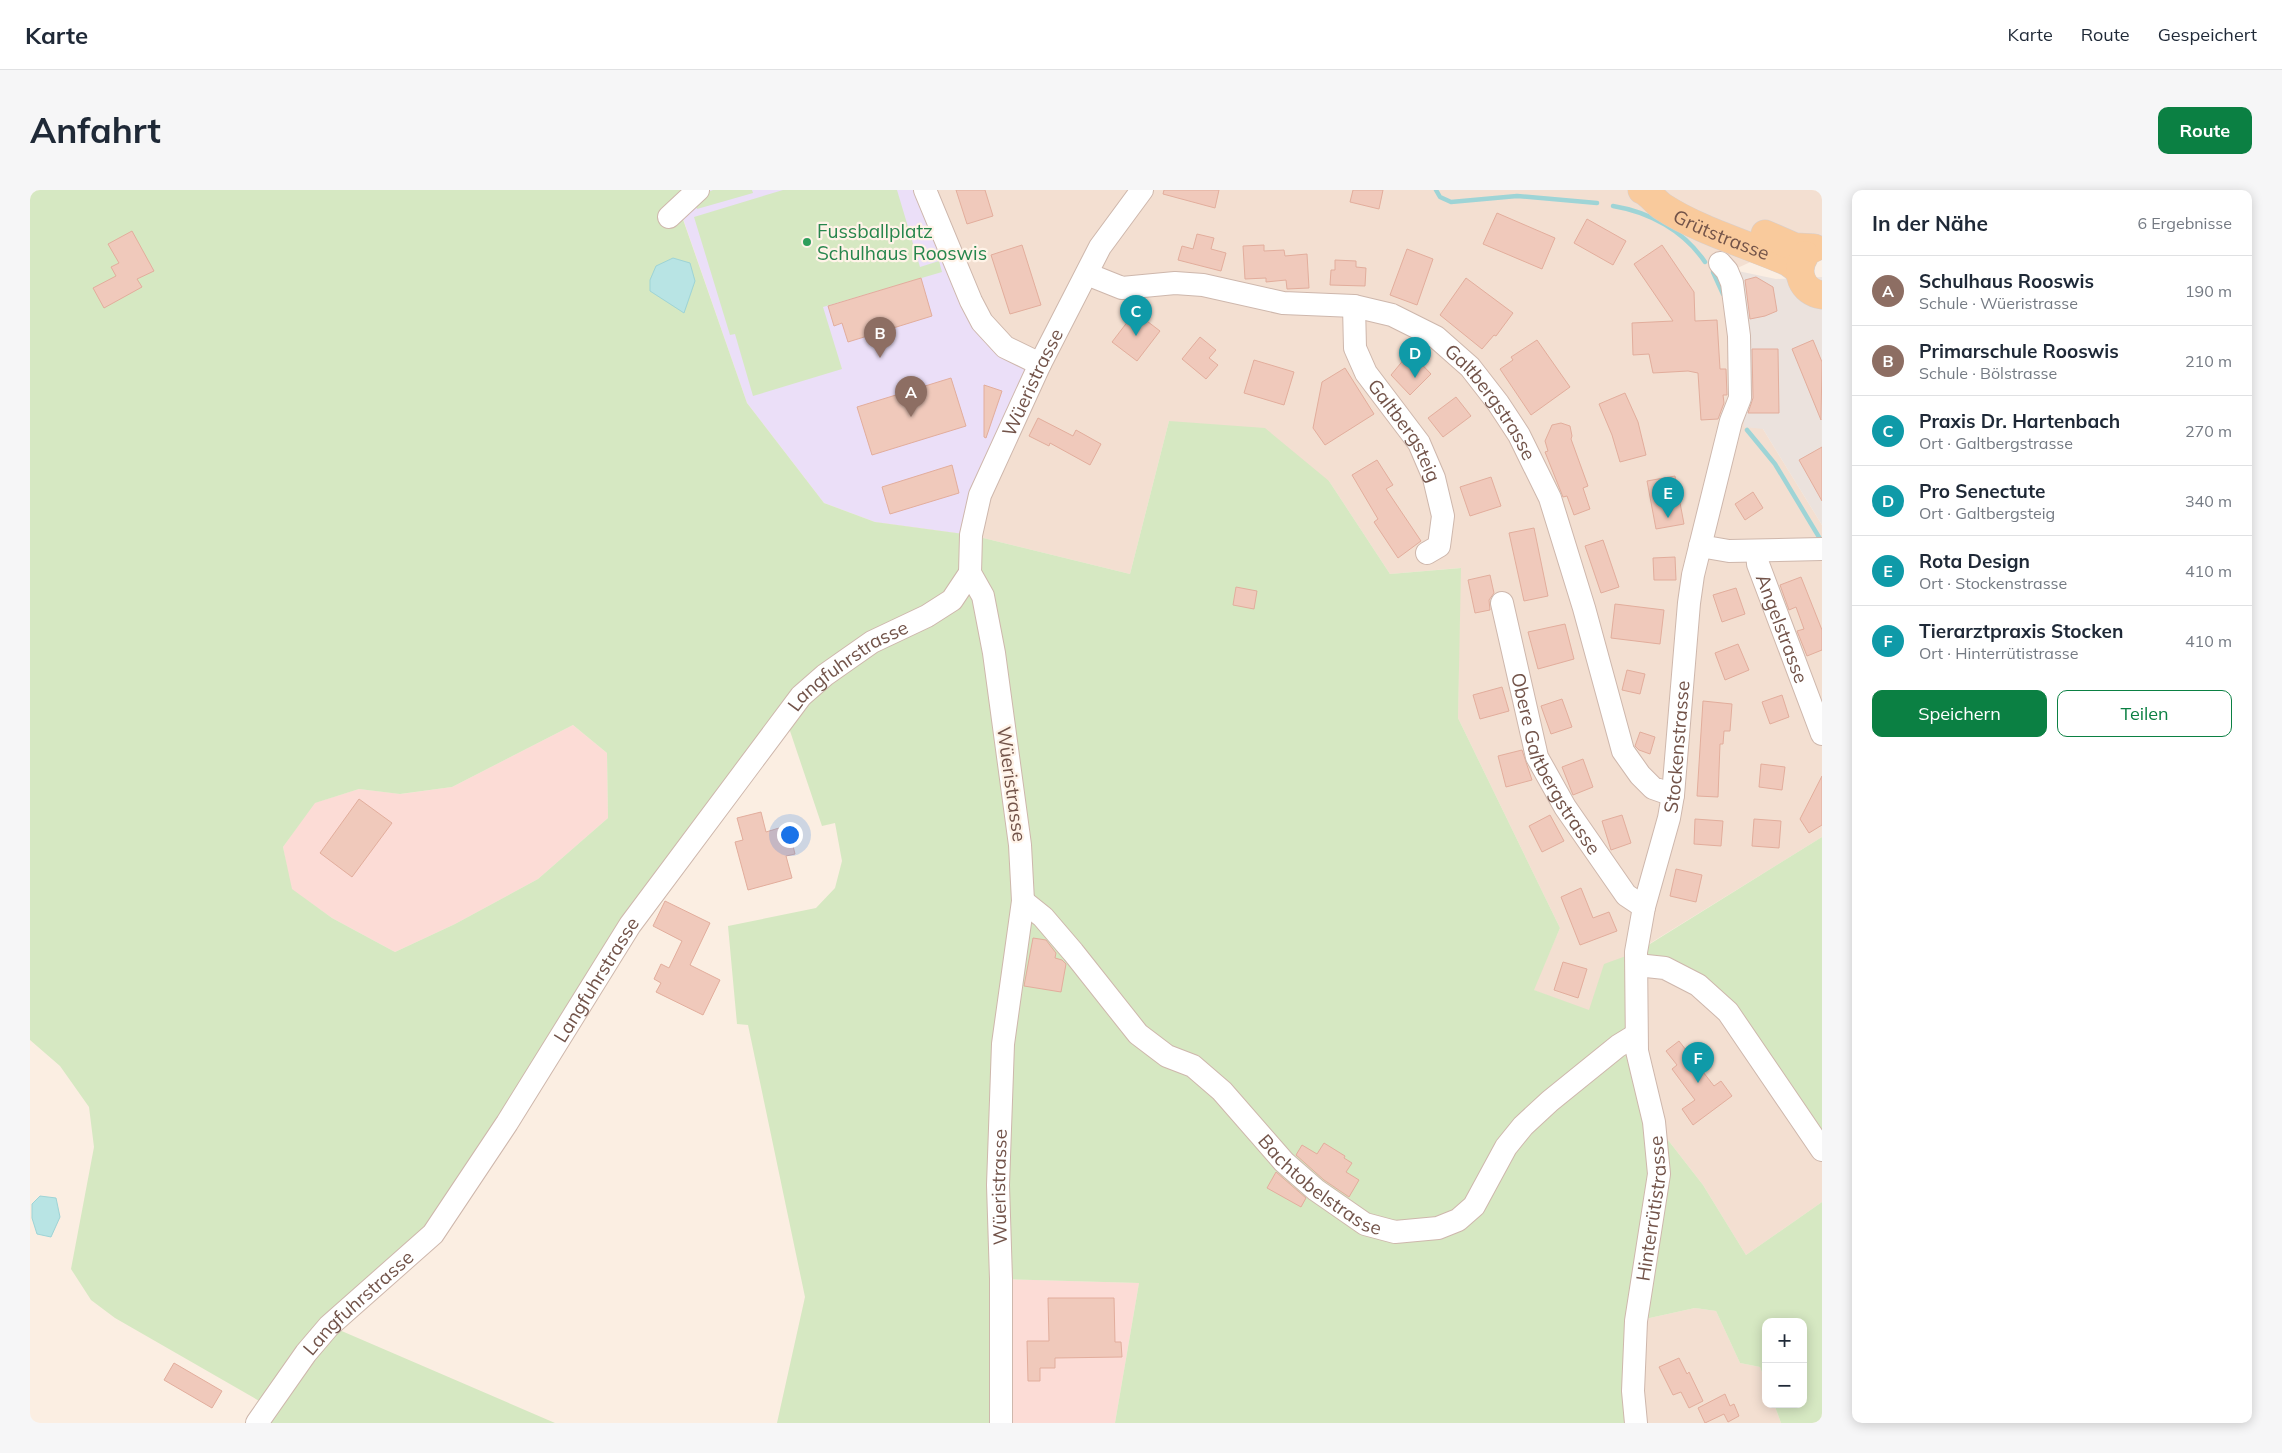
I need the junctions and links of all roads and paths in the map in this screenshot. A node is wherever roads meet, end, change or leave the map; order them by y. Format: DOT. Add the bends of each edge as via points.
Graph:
graph roads {
  1 [pos="698,190"];
  2 [pos="925,190"];
  3 [pos="1142,190"];
  4 [pos="1647,191"];
  5 [pos="668,217"];
  6 [pos="1812,255"];
  7 [pos="1720,262"];
  8 [pos="1086,274"];
  9 [pos="1822,295"];
  10 [pos="1354,306"];
  11 [pos="1040,364"];
  12 [pos="1700,546"];
  13 [pos="1817,549"];
  14 [pos="1757,551"];
  15 [pos="1427,552"];
  16 [pos="970,573"];
  17 [pos="1502,603"];
  18 [pos="1822,734"];
  19 [pos="1673,795"];
  20 [pos="1023,901"];
  21 [pos="1644,907"];
  22 [pos="1637,965"];
  23 [pos="1636,1035"];
  24 [pos="1822,1150"];
  25 [pos="257,1423"];
  26 [pos="1001,1423"];
  27 [pos="1636,1423"];
  1 -- 5 [label="street"];
  2 -- 11 [label="street" via="982,322 1005,346"];
  3 -- 8 [label="street, Wüeristrasse" via="1104,240"];
  4 -- 6 [label="main road, Grütstrasse" via="1669,194"];
  6 -- 9 [label="main road" via="1801,280 1807,289"];
  7 -- 12 [label="street, Stockenstrasse" via="1732,283 1739,336 1740,398 1731,421"];
  8 -- 10 [label="street, Galtbergstrasse" via="1122,288 1184,283 1283,303"];
  8 -- 11 [label="street, Wüeristrasse"];
  10 -- 15 [label="street, Galtbergsteig" via="1355,348 1366,373 1419,444 1434,478 1443,516 1440,546"];
  10 -- 19 [label="street, Galtbergstrasse" via="1392,315 1436,337 1470,367 1519,435 1550,498 1623,752 1653,788"];
  11 -- 16 [label="street, Wüeristrasse" via="980,494 971,535"];
  12 -- 14 [label="street"];
  12 -- 19 [label="street, Stockenstrasse" via="1689,603"];
  13 -- 14 [label="street"];
  14 -- 18 [label="street, Angelstrasse" via="1758,564"];
  16 -- 20 [label="street, Wüeristrasse" via="983,596 994,653 1020,845"];
  16 -- 25 [label="street, Langfuhrstrasse" via="952,600 927,616 872,642 800,696 630,925 507,1123 433,1234 329,1326"];
  17 -- 21 [label="street, Obere Galtbergstrasse" via="1537,757 1565,807 1626,895"];
  19 -- 21 [label="street, Stockenstrasse"];
  20 -- 23 [label="street, Bachtobelstrasse" via="1043,917 1138,1034 1167,1056 1193,1066 1222,1091 1284,1162 1316,1190 1365,1224 1395,1232 1438,1228 1458,1220 1474,1206 1506,1147 1523,1126 1603,1058"];
  20 -- 26 [label="street, Wüeristrasse" via="1004,1044 998,1185"];
  21 -- 22 [label="street, Stockenstrasse" via="1636,952"];
  22 -- 23 [label="street, Hinterrütistrasse"];
  22 -- 24 [label="street" via="1665,968 1698,984 1728,1012"];
  23 -- 27 [label="street, Hinterrütistrasse" via="1654,1122 1658,1174 1636,1321 1633,1391"];
}
